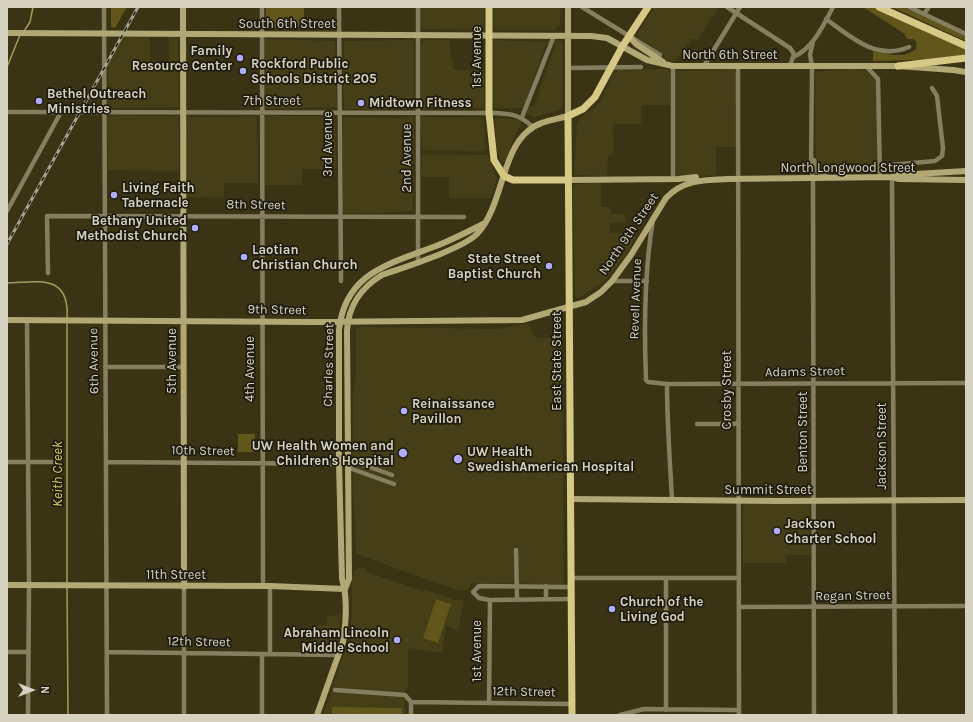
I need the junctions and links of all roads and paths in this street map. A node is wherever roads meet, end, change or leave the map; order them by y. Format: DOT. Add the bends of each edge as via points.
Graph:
graph roads {
  1 [pos="104,7"];
  2 [pos="183,7"];
  3 [pos="262,7"];
  4 [pos="339,7"];
  5 [pos="418,7"];
  6 [pos="489,7"];
  7 [pos="568,7"];
  8 [pos="582,7"];
  9 [pos="648,7"];
  10 [pos="727,7"];
  11 [pos="740,7"];
  12 [pos="833,7"];
  13 [pos="879,7"];
  14 [pos="909,7"];
  15 [pos="929,7"];
  16 [pos="736,13"];
  17 [pos="924,14"];
  18 [pos="826,19"];
  19 [pos="7,34"];
  20 [pos="104,34"];
  21 [pos="966,34"];
  22 [pos="183,35"];
  23 [pos="262,35"];
  24 [pos="339,35"];
  25 [pos="418,35"];
  26 [pos="489,35"];
  27 [pos="554,36"];
  28 [pos="568,36"];
  29 [pos="629,36"];
  30 [pos="813,40"];
  31 [pos="966,46"];
  32 [pos="622,47"];
  33 [pos="909,47"];
  34 [pos="660,55"];
  35 [pos="794,57"];
  36 [pos="966,58"];
  37 [pos="671,66"];
  38 [pos="704,66"];
  39 [pos="738,66"];
  40 [pos="790,66"];
  41 [pos="812,66"];
  42 [pos="866,66"];
  43 [pos="898,66"];
  44 [pos="610,67"];
  45 [pos="641,67"];
  46 [pos="568,68"];
  47 [pos="966,72"];
  48 [pos="932,88"];
  49 [pos="105,111"];
  50 [pos="7,112"];
  51 [pos="60,112"];
  52 [pos="183,112"];
  53 [pos="262,112"];
  54 [pos="339,113"];
  55 [pos="418,113"];
  56 [pos="489,113"];
  57 [pos="568,116"];
  58 [pos="522,117"];
  59 [pos="533,127"];
  60 [pos="812,150"];
  61 [pos="880,166"];
  62 [pos="966,171"];
  63 [pos="504,176"];
  64 [pos="880,177"];
  65 [pos="892,177"];
  66 [pos="813,178"];
  67 [pos="832,178"];
  68 [pos="673,179"];
  69 [pos="730,179"];
  70 [pos="738,179"];
  71 [pos="568,180"];
  72 [pos="711,180"];
  73 [pos="966,180"];
  74 [pos="7,211"];
  75 [pos="104,216"];
  76 [pos="182,216"];
  77 [pos="261,217"];
  78 [pos="340,217"];
  79 [pos="418,217"];
  80 [pos="464,217"];
  81 [pos="654,219"];
  82 [pos="483,224"];
  83 [pos="418,253"];
  84 [pos="418,261"];
  85 [pos="48,273"];
  86 [pos="341,281"];
  87 [pos="612,281"];
  88 [pos="647,281"];
  89 [pos="569,308"];
  90 [pos="7,320"];
  91 [pos="27,320"];
  92 [pos="105,320"];
  93 [pos="183,320"];
  94 [pos="261,320"];
  95 [pos="340,322"];
  96 [pos="347,322"];
  97 [pos="105,367"];
  98 [pos="183,367"];
  99 [pos="646,380"];
  100 [pos="814,383"];
  101 [pos="893,383"];
  102 [pos="966,383"];
  103 [pos="667,384"];
  104 [pos="738,384"];
  105 [pos="738,422"];
  106 [pos="696,424"];
  107 [pos="7,462"];
  108 [pos="59,462"];
  109 [pos="106,462"];
  110 [pos="182,462"];
  111 [pos="27,463"];
  112 [pos="262,463"];
  113 [pos="339,463"];
  114 [pos="347,464"];
  115 [pos="392,475"];
  116 [pos="394,484"];
  117 [pos="570,499"];
  118 [pos="672,500"];
  119 [pos="966,500"];
  120 [pos="740,501"];
  121 [pos="814,501"];
  122 [pos="893,501"];
  123 [pos="516,550"];
  124 [pos="571,578"];
  125 [pos="739,578"];
  126 [pos="666,579"];
  127 [pos="7,585"];
  128 [pos="29,585"];
  129 [pos="106,586"];
  130 [pos="266,586"];
  131 [pos="517,586"];
  132 [pos="546,586"];
  133 [pos="184,587"];
  134 [pos="571,587"];
  135 [pos="345,590"];
  136 [pos="517,599"];
  137 [pos="546,599"];
  138 [pos="571,599"];
  139 [pos="490,600"];
  140 [pos="894,606"];
  141 [pos="966,606"];
  142 [pos="740,607"];
  143 [pos="814,608"];
  144 [pos="7,652"];
  145 [pos="28,652"];
  146 [pos="107,652"];
  147 [pos="183,652"];
  148 [pos="270,653"];
  149 [pos="262,654"];
  150 [pos="339,655"];
  151 [pos="335,690"];
  152 [pos="411,702"];
  153 [pos="490,703"];
  154 [pos="572,704"];
  155 [pos="669,712"];
  156 [pos="739,713"];
  157 [pos="28,715"];
  158 [pos="107,715"];
  159 [pos="184,715"];
  160 [pos="262,715"];
  161 [pos="317,715"];
  162 [pos="411,715"];
  163 [pos="572,715"];
  164 [pos="620,715"];
  165 [pos="814,715"];
  166 [pos="895,715"];
  1 -- 20 [label="street, 6th Avenue"];
  2 -- 22 [label="main road, 5th Avenue"];
  3 -- 23 [label="street, 4th Avenue"];
  4 -- 24 [label="street, 3rd Avenue"];
  5 -- 25 [label="street, 2nd Avenue"];
  6 -- 26 [label="main road, 1st Avenue"];
  7 -- 28 [label="main road, East State Street"];
  8 -- 29 [label="street"];
  9 -- 29 [label="main road"];
  10 -- 16 [label="street"];
  11 -- 16 [label="street"];
  12 -- 18 [label="street"];
  13 -- 31 [label="main road"];
  14 -- 17 [label="street"];
  15 -- 17 [label="street"];
  16 -- 35 [label="street" via="790,48"];
  16 -- 38 [label="street"];
  17 -- 21 [label="street"];
  18 -- 30 [label="street"];
  18 -- 33 [label="street" via="865,46 877,51 892,52"];
  19 -- 20 [label="main road, South 6th Street"];
  20 -- 22 [label="main road, South 6th Street"];
  20 -- 49 [label="street, 6th Avenue"];
  22 -- 23 [label="main road, South 6th Street"];
  22 -- 52 [label="main road, 5th Avenue"];
  23 -- 24 [label="main road, South 6th Street"];
  23 -- 53 [label="street, 4th Avenue"];
  24 -- 25 [label="main road, South 6th Street"];
  24 -- 54 [label="street, 3rd Avenue"];
  25 -- 26 [label="main road, South 6th Street"];
  25 -- 55 [label="street, 2nd Avenue"];
  26 -- 27 [label="main road, South 6th Street"];
  26 -- 56 [label="main road, 1st Avenue"];
  27 -- 28 [label="main road, South 6th Street"];
  27 -- 58 [label="street"];
  28 -- 32 [label="main road, North 6th Street" via="607,38"];
  28 -- 46 [label="main road, East State Street"];
  29 -- 32 [label="main road"];
  29 -- 34 [label="street"];
  29 -- 37 [label="main road" via="636,44"];
  30 -- 35 [label="street"];
  30 -- 41 [label="street, Benton Street" via="810,55"];
  32 -- 37 [label="main road, North 6th Street" via="647,60"];
  32 -- 44 [label="main road"];
  35 -- 40 [label="street"];
  36 -- 43 [label="main road"];
  37 -- 38 [label="main road, North 6th Street"];
  37 -- 68 [label="street"];
  38 -- 39 [label="main road, North 6th Street"];
  39 -- 40 [label="main road, North 6th Street"];
  39 -- 70 [label="street, Crosby Street"];
  40 -- 41 [label="main road, North 6th Street"];
  41 -- 42 [label="main road, North 6th Street"];
  41 -- 60 [label="street, Benton Street"];
  42 -- 43 [label="main road, North 6th Street"];
  42 -- 61 [label="street" via="875,75 879,92"];
  43 -- 47 [label="main road, North 6th Street"];
  44 -- 45 [label="street"];
  44 -- 46 [label="street"];
  44 -- 57 [label="main road" via="601,88 590,104"];
  46 -- 57 [label="main road, East State Street"];
  48 -- 61 [label="street" via="937,96 942,156 935,162"];
  49 -- 51 [label="street, 7th Street"];
  49 -- 52 [label="street, 7th Street"];
  49 -- 75 [label="street, 6th Avenue"];
  50 -- 51 [label="street, 7th Street"];
  51 -- 74 [label="street"];
  52 -- 53 [label="street, 7th Street"];
  52 -- 76 [label="main road, 5th Avenue"];
  53 -- 54 [label="street, 7th Street"];
  53 -- 77 [label="street, 4th Avenue"];
  54 -- 55 [label="street, 7th Street"];
  54 -- 78 [label="street, 3rd Avenue"];
  55 -- 56 [label="street, 7th Street"];
  55 -- 79 [label="street, 2nd Avenue"];
  56 -- 58 [label="street, 7th Street" via="515,114"];
  56 -- 63 [label="main road, 1st Avenue" via="494,160"];
  57 -- 59 [label="main road, Charles Street"];
  57 -- 71 [label="main road, East State Street"];
  58 -- 59 [label="street"];
  59 -- 63 [label="main road, Charles Street" via="519,141"];
  60 -- 66 [label="street, Benton Street"];
  60 -- 67 [label="street, Benton Street" via="817,171"];
  61 -- 64 [label="street"];
  62 -- 65 [label="main road"];
  63 -- 71 [label="main road" via="513,180"];
  63 -- 82 [label="main road, Charles Street" via="494,205"];
  64 -- 65 [label="main road, North Longwood Street"];
  64 -- 67 [label="main road, North Longwood Street"];
  65 -- 73 [label="main road, North Longwood Street"];
  65 -- 101 [label="street, Jackson Street"];
  66 -- 67 [label="main road, North Longwood Street"];
  66 -- 70 [label="main road, North Longwood Street"];
  66 -- 100 [label="street, Benton Street"];
  68 -- 69 [label="main road, North Longwood Street"];
  68 -- 71 [label="main road, North Longwood Street"];
  69 -- 70 [label="main road, North Longwood Street"];
  69 -- 72 [label="main road, North Longwood Street"];
  70 -- 104 [label="street, Crosby Street"];
  71 -- 89 [label="main road, East State Street"];
  72 -- 81 [label="main road, North 9th Street" via="690,182 674,190 666,198"];
  75 -- 76 [label="street, 8th Street"];
  75 -- 85 [label="street, 8th Street" via="47,216"];
  75 -- 92 [label="street, 6th Avenue"];
  76 -- 77 [label="street, 8th Street"];
  76 -- 93 [label="main road, 5th Avenue"];
  77 -- 78 [label="street, 8th Street"];
  77 -- 94 [label="street, 4th Avenue"];
  78 -- 79 [label="street, 8th Street"];
  78 -- 86 [label="street, 3rd Avenue"];
  79 -- 80 [label="street, 8th Street"];
  79 -- 83 [label="street, 2nd Avenue"];
  81 -- 87 [label="main road, North 9th Street"];
  81 -- 88 [label="street, Revell Avenue" via="650,236"];
  82 -- 83 [label="main road, Charles Street"];
  82 -- 84 [label="main road, Charles Street" via="478,232 465,242"];
  83 -- 84 [label="street, 2nd Avenue"];
  83 -- 95 [label="main road, Charles Street" via="375,270 360,282 347,301"];
  84 -- 96 [label="main road, Charles Street" via="372,281 355,302"];
  87 -- 88 [label="street"];
  87 -- 89 [label="main road, North 9th Street" via="586,302"];
  88 -- 99 [label="street, Revell Avenue"];
  89 -- 96 [label="main road, 9th Street" via="509,321"];
  89 -- 117 [label="main road, East State Street"];
  90 -- 91 [label="main road, 9th Street"];
  91 -- 92 [label="main road, 9th Street"];
  91 -- 111 [label="street"];
  92 -- 93 [label="main road, 9th Street"];
  92 -- 97 [label="street, 6th Avenue"];
  93 -- 94 [label="main road, 9th Street"];
  93 -- 98 [label="main road, 5th Avenue"];
  94 -- 95 [label="main road, 9th Street"];
  94 -- 112 [label="street, 4th Avenue"];
  95 -- 96 [label="main road, 9th Street"];
  95 -- 113 [label="main road, Charles Street"];
  96 -- 114 [label="main road, Charles Street"];
  97 -- 98 [label="street"];
  97 -- 109 [label="street, 6th Avenue"];
  98 -- 110 [label="main road, 5th Avenue"];
  99 -- 103 [label="street, Adams Street" via="651,383"];
  100 -- 101 [label="street, Adams Street"];
  100 -- 104 [label="street, Adams Street"];
  100 -- 121 [label="street, Benton Street"];
  101 -- 102 [label="street, Adams Street"];
  101 -- 122 [label="street, Jackson Street"];
  103 -- 104 [label="street, Adams Street"];
  103 -- 118 [label="street"];
  104 -- 105 [label="street, Crosby Street"];
  105 -- 106 [label="street"];
  105 -- 120 [label="street, Crosby Street"];
  107 -- 111 [label="street"];
  108 -- 111 [label="street"];
  109 -- 110 [label="street, 10th Street"];
  109 -- 129 [label="street, 6th Avenue"];
  110 -- 112 [label="street, 10th Street"];
  110 -- 133 [label="main road, 5th Avenue"];
  111 -- 128 [label="street"];
  112 -- 113 [label="street, 10th Street"];
  112 -- 130 [label="street, 4th Avenue"];
  113 -- 114 [label="street, 10th Street"];
  113 -- 135 [label="main road, Charles Street" via="342,579"];
  114 -- 115 [label="street, 10th Street" via="353,461"];
  114 -- 116 [label="street" via="352,469"];
  114 -- 135 [label="main road, Charles Street" via="349,578"];
  117 -- 118 [label="main road, Summit Street"];
  117 -- 124 [label="main road, East State Street"];
  118 -- 120 [label="main road, Summit Street"];
  119 -- 122 [label="main road, Summit Street"];
  120 -- 121 [label="main road, Summit Street"];
  120 -- 125 [label="street, Crosby Street"];
  121 -- 122 [label="main road, Summit Street"];
  121 -- 143 [label="street, Benton Street"];
  122 -- 140 [label="street, Jackson Street"];
  123 -- 131 [label="street"];
  124 -- 126 [label="street"];
  124 -- 134 [label="main road, East State Street"];
  125 -- 126 [label="street"];
  125 -- 142 [label="street, Crosby Street"];
  126 -- 155 [label="street"];
  127 -- 128 [label="main road, 11th Street"];
  128 -- 129 [label="main road, 11th Street"];
  128 -- 145 [label="street"];
  129 -- 133 [label="main road, 11th Street"];
  129 -- 146 [label="street, 6th Avenue"];
  130 -- 133 [label="main road, 11th Street"];
  130 -- 135 [label="main road, 11th Street"];
  130 -- 148 [label="street, 4th Avenue"];
  131 -- 132 [label="street"];
  131 -- 136 [label="street"];
  131 -- 139 [label="street" via="479,586 473,592 479,598"];
  132 -- 134 [label="street"];
  132 -- 137 [label="street"];
  133 -- 147 [label="street, 5th Avenue"];
  134 -- 138 [label="main road, East State Street"];
  135 -- 150 [label="main road, Charles Street" via="345,630"];
  136 -- 137 [label="street"];
  136 -- 139 [label="street"];
  137 -- 138 [label="street"];
  138 -- 154 [label="main road, East State Street"];
  139 -- 153 [label="street, 1st Avenue"];
  140 -- 141 [label="street, Regan Street"];
  140 -- 143 [label="street, Regan Street"];
  140 -- 166 [label="street, Jackson Street"];
  142 -- 143 [label="street, Regan Street"];
  142 -- 156 [label="street, Crosby Street"];
  143 -- 165 [label="street, Benton Street"];
  144 -- 145 [label="street"];
  145 -- 157 [label="street"];
  146 -- 147 [label="street, 12th Street"];
  146 -- 158 [label="street, 6th Avenue"];
  147 -- 149 [label="street, 12th Street"];
  147 -- 159 [label="street, 5th Avenue"];
  148 -- 149 [label="street, 12th Street"];
  148 -- 150 [label="street, 12th Street"];
  149 -- 160 [label="street"];
  150 -- 161 [label="main road, Charles Street"];
  151 -- 152 [label="street, 12th Street" via="405,695"];
  152 -- 153 [label="street, 12th Street"];
  152 -- 162 [label="street"];
  153 -- 154 [label="street, 12th Street"];
  154 -- 163 [label="main road, East State Street"];
  155 -- 156 [label="street"];
  155 -- 164 [label="street" via="644,709"];
}
